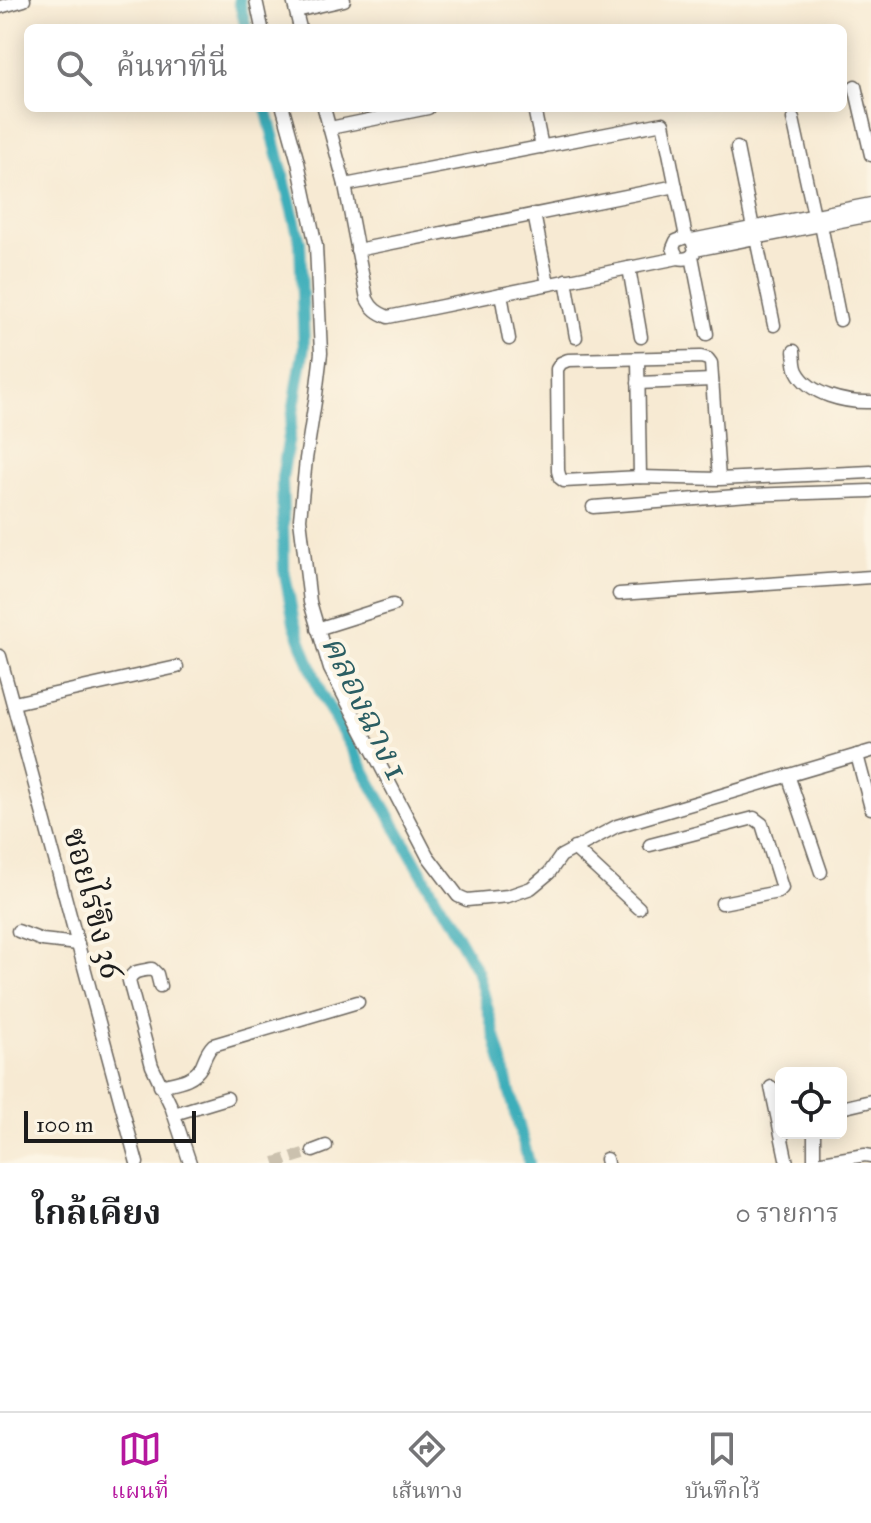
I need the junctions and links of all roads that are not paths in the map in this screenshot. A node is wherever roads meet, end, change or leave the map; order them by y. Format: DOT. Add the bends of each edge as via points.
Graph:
graph roads {
  1 [pos="24,0"];
  2 [pos="256,0"];
  3 [pos="344,0"];
  4 [pos="294,5"];
  5 [pos="0,7"];
  6 [pos="261,24"];
  7 [pos="855,86"];
  8 [pos="284,112"];
  9 [pos="325,112"];
  10 [pos="408,112"];
  11 [pos="535,112"];
  12 [pos="793,119"];
  13 [pos="330,128"];
  14 [pos="542,147"];
  15 [pos="737,148"];
  16 [pos="871,155"];
  17 [pos="345,185"];
  18 [pos="676,186"];
  19 [pos="871,204"];
  20 [pos="534,214"];
  21 [pos="871,215"];
  22 [pos="818,220"];
  23 [pos="754,233"];
  24 [pos="691,246"];
  25 [pos="357,250"];
  26 [pos="678,258"];
  27 [pos="629,268"];
  28 [pos="566,280"];
  29 [pos="548,284"];
  30 [pos="501,294"];
  31 [pos="840,320"];
  32 [pos="774,325"];
  33 [pos="707,334"];
  34 [pos="576,337"];
  35 [pos="641,337"];
  36 [pos="509,339"];
  37 [pos="794,351"];
  38 [pos="638,359"];
  39 [pos="712,380"];
  40 [pos="638,383"];
  41 [pos="871,402"];
  42 [pos="871,472"];
  43 [pos="640,477"];
  44 [pos="719,479"];
  45 [pos="871,491"];
  46 [pos="593,507"];
  47 [pos="871,577"];
  48 [pos="619,594"];
  49 [pos="393,605"];
  50 [pos="317,629"];
  51 [pos="0,656"];
  52 [pos="177,667"];
  53 [pos="9,702"];
  54 [pos="871,751"];
  55 [pos="857,755"];
  56 [pos="788,775"];
  57 [pos="681,807"];
  58 [pos="871,808"];
  59 [pos="688,834"];
  60 [pos="650,845"];
  61 [pos="574,848"];
  62 [pos="821,872"];
  63 [pos="722,903"];
  64 [pos="639,908"];
  65 [pos="18,931"];
  66 [pos="78,944"];
  67 [pos="160,986"];
  68 [pos="358,1002"];
  69 [pos="160,1086"];
  70 [pos="771,1087"];
  71 [pos="227,1098"];
  72 [pos="871,1101"];
  73 [pos="847,1107"];
  74 [pos="174,1114"];
  75 [pos="814,1139"];
  76 [pos="871,1156"];
  77 [pos="137,1163"];
  78 [pos="190,1163"];
  79 [pos="787,1163"];
  80 [pos="815,1163"];
  1 -- 5 [label="street"];
  2 -- 6 [label="street"];
  3 -- 4 [label="street"];
  7 -- 16 [label="street"];
  8 -- 50 [label="street" via="316,246 321,353 300,519"];
  9 -- 13 [label="street"];
  10 -- 13 [label="street"];
  11 -- 14 [label="street"];
  12 -- 22 [label="street"];
  13 -- 17 [label="street"];
  14 -- 17 [label="street"];
  14 -- 18 [label="street" via="663,123"];
  15 -- 23 [label="street"];
  17 -- 25 [label="street"];
  18 -- 20 [label="street"];
  18 -- 24 [label="street"];
  19 -- 22 [label="street"];
  20 -- 25 [label="street"];
  20 -- 29 [label="street"];
  21 -- 22 [label="street"];
  22 -- 23 [label="street"];
  22 -- 31 [label="street"];
  23 -- 24 [label="street"];
  23 -- 32 [label="street"];
  24 -- 26 [label="street" via="686,259"];
  24 -- 26 [label="street" via="679,238 674,244"];
  24 -- 33 [label="street"];
  25 -- 30 [label="street" via="367,299 388,317"];
  26 -- 27 [label="street"];
  27 -- 28 [label="street"];
  27 -- 35 [label="street"];
  28 -- 29 [label="street"];
  28 -- 34 [label="street"];
  29 -- 30 [label="street"];
  30 -- 36 [label="street"];
  37 -- 41 [label="street" via="797,371 815,389 831,397"];
  38 -- 39 [label="street" via="701,357 711,363"];
  38 -- 40 [label="street"];
  38 -- 43 [label="street" via="561,363 558,471 570,482"];
  39 -- 40 [label="street"];
  39 -- 44 [label="street"];
  40 -- 43 [label="street"];
  42 -- 44 [label="street"];
  43 -- 44 [label="street"];
  45 -- 46 [label="street"];
  47 -- 48 [label="street"];
  49 -- 50 [label="street"];
  50 -- 61 [label="street" via="330,669 427,855 458,896 491,899 531,888"];
  51 -- 53 [label="street, ซอยไร่ขิง 36"];
  52 -- 53 [label="street"];
  53 -- 66 [label="street, ซอยไร่ขิง 36"];
  54 -- 55 [label="street"];
  55 -- 56 [label="street"];
  55 -- 58 [label="street"];
  56 -- 57 [label="street"];
  56 -- 62 [label="street"];
  57 -- 59 [label="street"];
  57 -- 61 [label="street" via="617,826"];
  59 -- 60 [label="street"];
  59 -- 63 [label="street" via="754,818 762,824 782,888"];
  61 -- 64 [label="street"];
  65 -- 66 [label="street"];
  66 -- 77 [label="street, ซอยไร่ขิง 36"];
  67 -- 69 [label="street" via="152,969 130,976"];
  68 -- 69 [label="street" via="213,1045 195,1075"];
  69 -- 74 [label="street"];
  70 -- 79 [label="street"];
  71 -- 74 [label="street"];
  72 -- 73 [label="street"];
  74 -- 78 [label="street"];
  75 -- 80 [label="street"];
  76 -- 80 [label="street"];
}
